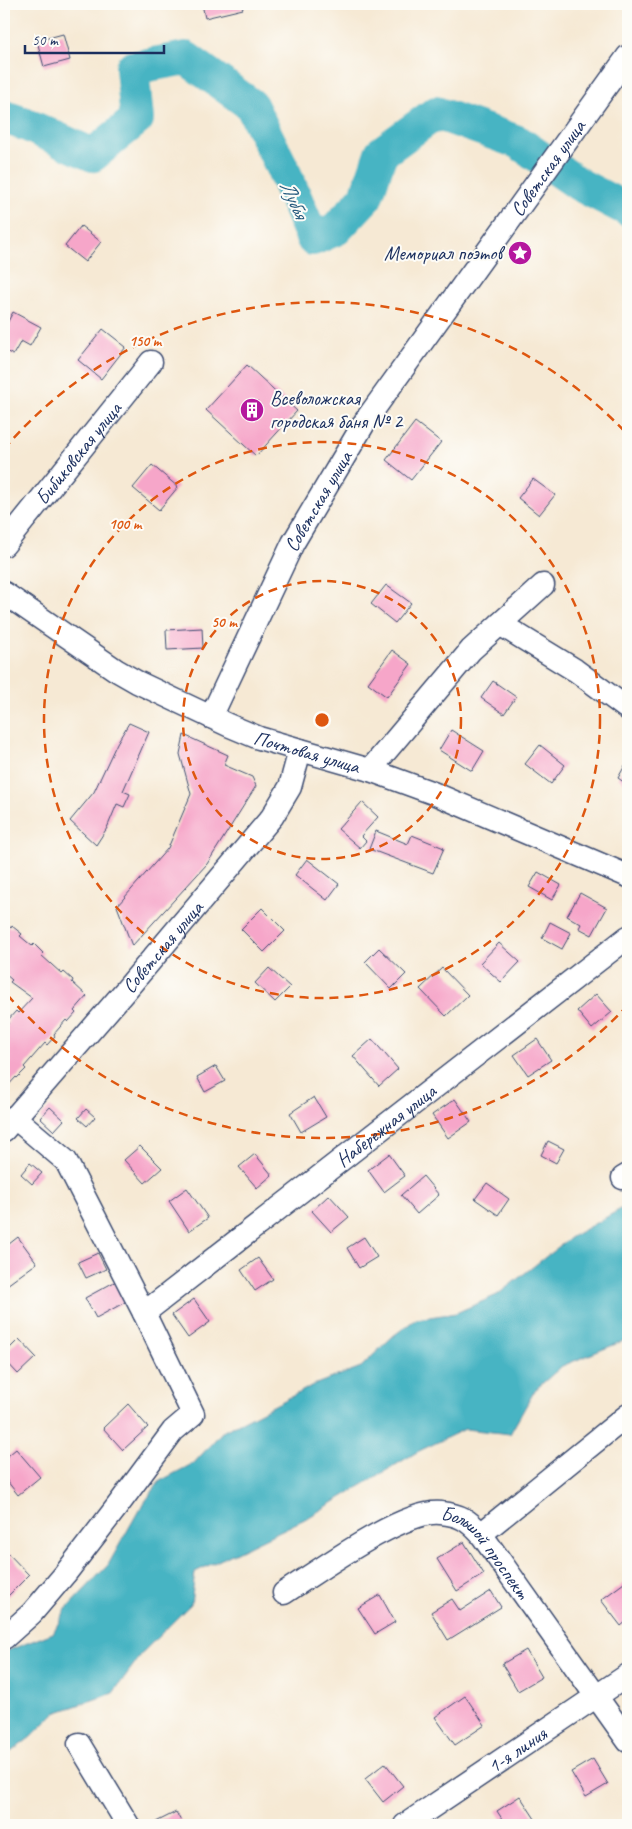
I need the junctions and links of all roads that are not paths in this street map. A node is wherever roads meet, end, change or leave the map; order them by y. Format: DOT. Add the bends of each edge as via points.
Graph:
graph roads {
  1 [pos="628,56"];
  2 [pos="151,362"];
  3 [pos="4,545"];
  4 [pos="543,585"];
  5 [pos="4,593"];
  6 [pos="500,624"];
  7 [pos="628,709"];
  8 [pos="211,717"];
  9 [pos="300,750"];
  10 [pos="370,770"];
  11 [pos="628,876"];
  12 [pos="628,937"];
  13 [pos="9,1124"];
  14 [pos="144,1313"];
  15 [pos="628,1415"];
  16 [pos="480,1534"];
  17 [pos="284,1593"];
  18 [pos="4,1638"];
  19 [pos="628,1675"];
  20 [pos="595,1698"];
  21 [pos="628,1741"];
  22 [pos="79,1744"];
  23 [pos="128,1825"];
  24 [pos="405,1825"];
  1 -- 8 [label="street, Советская улица" via="366,420 293,543"];
  2 -- 3 [label="street, Бибиковская улица"];
  4 -- 6 [label="street"];
  5 -- 8 [label="street, Почтовая улица" via="116,670"];
  6 -- 7 [label="street" via="575,670"];
  6 -- 10 [label="street" via="471,650"];
  8 -- 9 [label="street, Почтовая улица" via="259,738"];
  9 -- 10 [label="street, Почтовая улица"];
  9 -- 13 [label="street, Советская улица" via="290,787 272,817"];
  10 -- 11 [label="street, Почтовая улица" via="433,793"];
  12 -- 14 [label="street, Набережная улица"];
  13 -- 14 [label="street" via="66,1161"];
  14 -- 18 [label="street" via="193,1414 173,1431 65,1574 32,1613"];
  15 -- 16 [label="street"];
  16 -- 17 [label="street, Большой проспект" via="468,1521 456,1516 440,1512 420,1516 384,1530"];
  16 -- 20 [label="street, Большой проспект"];
  19 -- 20 [label="street, 1-я линия"];
  20 -- 21 [label="street, Большой проспект"];
  20 -- 24 [label="street, 1-я линия"];
  22 -- 23 [label="street"];
}
